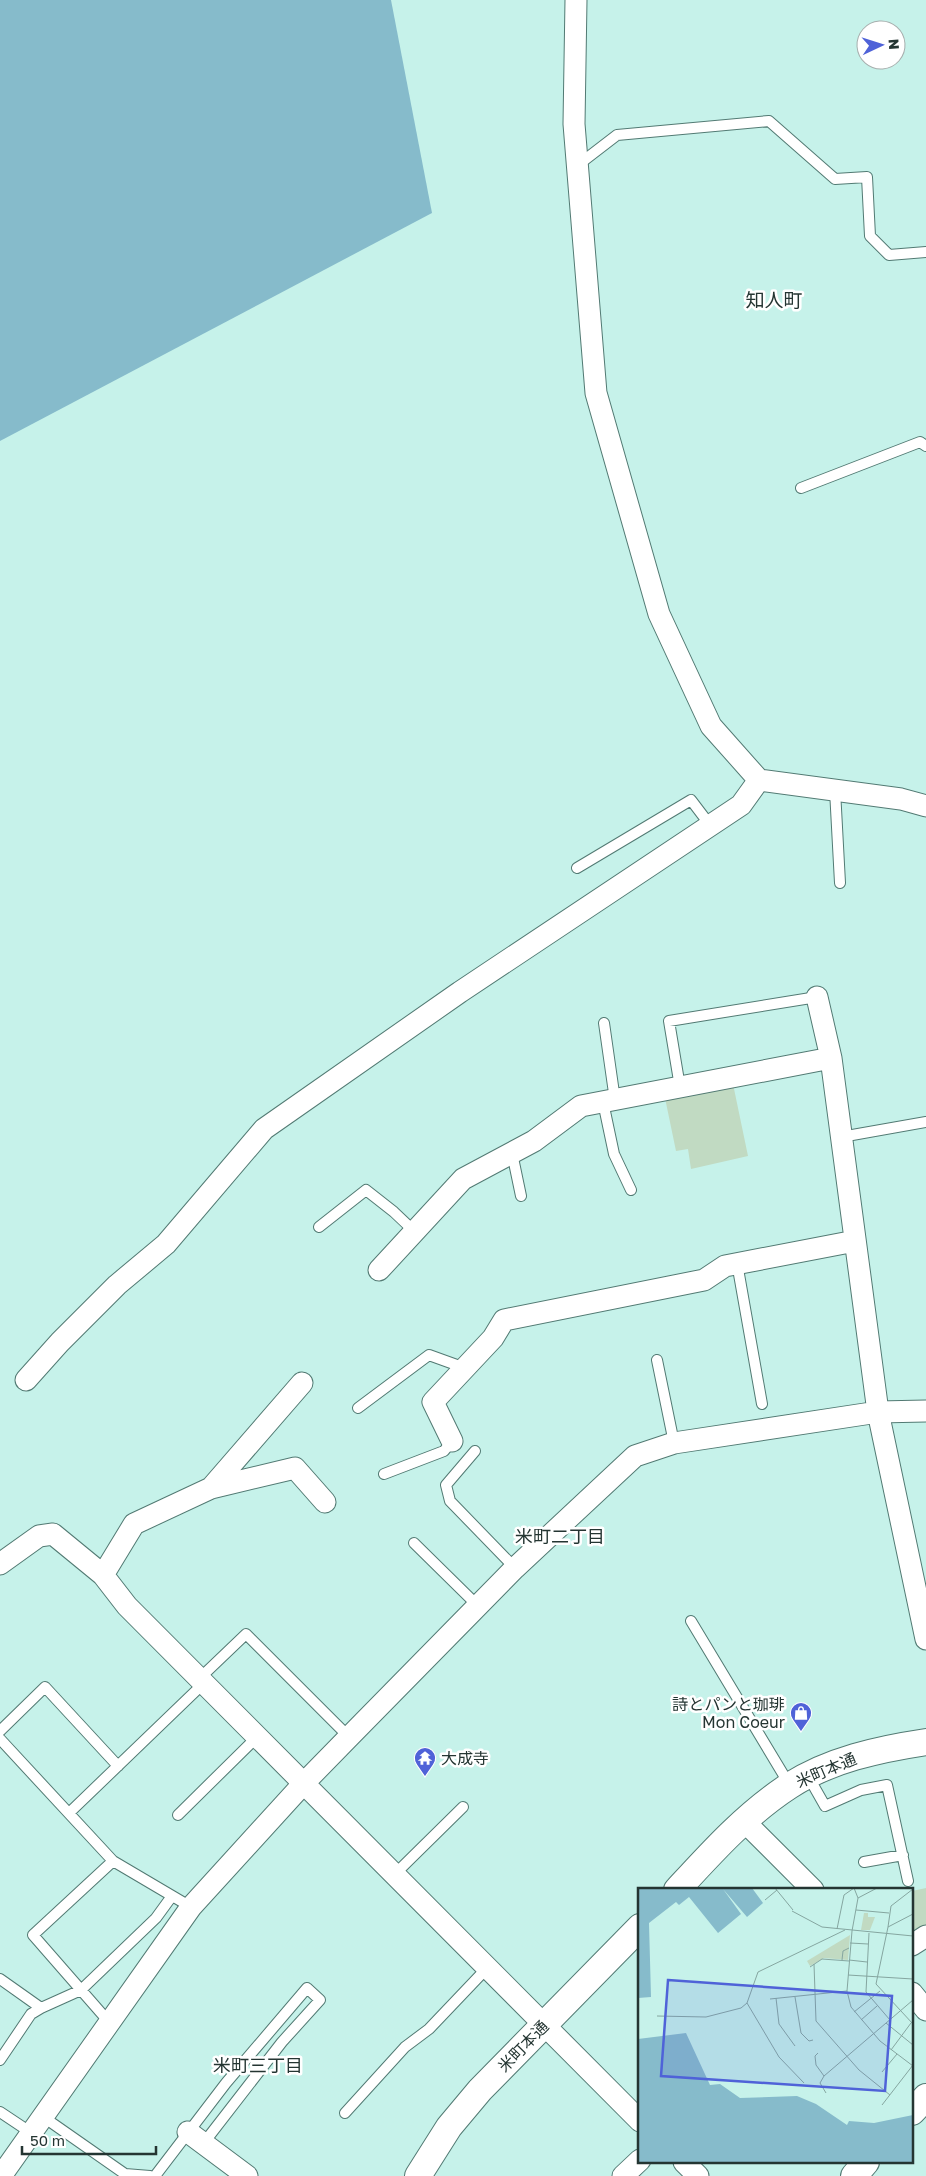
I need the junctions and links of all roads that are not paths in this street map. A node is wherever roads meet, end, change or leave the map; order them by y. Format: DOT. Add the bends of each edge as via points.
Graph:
graph roads {
  1 [pos="576,0"];
  2 [pos="578,165"];
  3 [pos="926,252"];
  4 [pos="926,446"];
  5 [pos="801,488"];
  6 [pos="759,780"];
  7 [pos="835,790"];
  8 [pos="926,806"];
  9 [pos="710,826"];
  10 [pos="577,868"];
  11 [pos="840,883"];
  12 [pos="817,997"];
  13 [pos="604,1023"];
  14 [pos="831,1058"];
  15 [pos="680,1087"];
  16 [pos="609,1101"];
  17 [pos="926,1122"];
  18 [pos="841,1137"];
  19 [pos="512,1152"];
  20 [pos="632,1190"];
  21 [pos="521,1196"];
  22 [pos="319,1227"];
  23 [pos="414,1231"];
  24 [pos="855,1241"];
  25 [pos="737,1263"];
  26 [pos="378,1270"];
  27 [pos="657,1360"];
  28 [pos="466,1368"];
  29 [pos="26,1380"];
  30 [pos="302,1383"];
  31 [pos="762,1404"];
  32 [pos="358,1408"];
  33 [pos="926,1411"];
  34 [pos="878,1412"];
  35 [pos="452,1441"];
  36 [pos="674,1444"];
  37 [pos="475,1451"];
  38 [pos="384,1474"];
  39 [pos="211,1488"];
  40 [pos="325,1502"];
  41 [pos="414,1543"];
  42 [pos="0,1564"];
  43 [pos="515,1568"];
  44 [pos="103,1575"];
  45 [pos="478,1606"];
  46 [pos="691,1621"];
  47 [pos="926,1639"];
  48 [pos="202,1680"];
  49 [pos="0,1731"];
  50 [pos="258,1736"];
  51 [pos="348,1737"];
  52 [pos="0,1739"];
  53 [pos="926,1742"];
  54 [pos="118,1766"];
  55 [pos="799,1781"];
  56 [pos="304,1783"];
  57 [pos="463,1807"];
  58 [pos="69,1813"];
  59 [pos="178,1815"];
  60 [pos="744,1822"];
  61 [pos="903,1855"];
  62 [pos="113,1861"];
  63 [pos="864,1862"];
  64 [pos="395,1874"];
  65 [pos="908,1881"];
  66 [pos="679,1888"];
  67 [pos="811,1888"];
  68 [pos="172,1896"];
  69 [pos="191,1907"];
  70 [pos="638,1929"];
  71 [pos="926,1936"];
  72 [pos="914,1944"];
  73 [pos="488,1967"];
  74 [pos="0,1979"];
  75 [pos="81,1990"];
  76 [pos="914,1995"];
  77 [pos="41,2008"];
  78 [pos="926,2010"];
  79 [pos="109,2022"];
  80 [pos="545,2024"];
  81 [pos="0,2060"];
  82 [pos="926,2097"];
  83 [pos="914,2110"];
  84 [pos="0,2112"];
  85 [pos="345,2112"];
  86 [pos="638,2119"];
  87 [pos="36,2124"];
  88 [pos="195,2138"];
  89 [pos="638,2162"];
  90 [pos="864,2164"];
  91 [pos="1,2176"];
  92 [pos="150,2176"];
  93 [pos="155,2176"];
  94 [pos="247,2176"];
  95 [pos="418,2176"];
  96 [pos="623,2176"];
  97 [pos="854,2176"];
  1 -- 2 [label="street" via="574,124"];
  2 -- 3 [label="lane" via="617,135 769,122 835,179 867,177 870,236 889,255"];
  2 -- 6 [label="street" via="596,393 659,614 711,726"];
  4 -- 5 [label="lane" via="920,442"];
  6 -- 7 [label="street"];
  6 -- 9 [label="street" via="741,805"];
  7 -- 8 [label="street" via="901,799"];
  7 -- 11 [label="lane"];
  9 -- 10 [label="lane" via="691,800"];
  9 -- 29 [label="street" via="460,992 264,1129 166,1244 118,1285"];
  12 -- 14 [label="street"];
  12 -- 15 [label="lane" via="670,1021"];
  13 -- 16 [label="lane"];
  14 -- 15 [label="street"];
  14 -- 18 [label="street"];
  15 -- 16 [label="street"];
  16 -- 19 [label="street" via="581,1106 534,1141"];
  16 -- 20 [label="lane" via="614,1154"];
  17 -- 18 [label="lane"];
  18 -- 24 [label="street"];
  19 -- 21 [label="lane"];
  19 -- 23 [label="street" via="463,1179"];
  22 -- 23 [label="lane" via="366,1190"];
  23 -- 26 [label="street"];
  24 -- 25 [label="street"];
  24 -- 34 [label="street"];
  25 -- 28 [label="street" via="725,1266 704,1280 504,1320 493,1338"];
  25 -- 31 [label="lane"];
  27 -- 36 [label="lane"];
  28 -- 32 [label="lane" via="429,1355"];
  28 -- 35 [label="street" via="434,1402"];
  30 -- 39 [label="street"];
  33 -- 34 [label="street"];
  34 -- 36 [label="street"];
  34 -- 47 [label="street"];
  35 -- 38 [label="lane" via="444,1451"];
  36 -- 43 [label="street" via="635,1456"];
  37 -- 43 [label="lane" via="446,1485 450,1501"];
  39 -- 40 [label="street" via="295,1468"];
  39 -- 44 [label="street" via="134,1524"];
  41 -- 45 [label="lane"];
  42 -- 44 [label="street" via="39,1536 53,1534"];
  43 -- 45 [label="street"];
  44 -- 48 [label="street" via="127,1606"];
  45 -- 51 [label="street"];
  46 -- 55 [label="lane"];
  48 -- 50 [label="street"];
  48 -- 51 [label="lane" via="246,1634"];
  48 -- 54 [label="lane"];
  49 -- 54 [label="lane" via="45,1687"];
  50 -- 56 [label="street"];
  50 -- 59 [label="lane"];
  51 -- 56 [label="street"];
  52 -- 58 [label="lane"];
  53 -- 55 [label="street, 米町本通" via="852,1758"];
  54 -- 58 [label="lane"];
  55 -- 60 [label="street, 米町本通" via="765,1803"];
  55 -- 61 [label="lane" via="825,1806 861,1790 887,1785"];
  56 -- 64 [label="street"];
  56 -- 69 [label="street"];
  57 -- 64 [label="lane"];
  58 -- 62 [label="lane"];
  60 -- 66 [label="street, 米町本通"];
  60 -- 67 [label="street"];
  61 -- 63 [label="lane"];
  61 -- 65 [label="lane"];
  62 -- 68 [label="lane"];
  62 -- 75 [label="lane" via="33,1935"];
  64 -- 73 [label="street"];
  68 -- 69 [label="lane"];
  68 -- 75 [label="lane" via="156,1918"];
  69 -- 79 [label="street"];
  70 -- 80 [label="street, 米町本通"];
  71 -- 72 [label="street"];
  73 -- 80 [label="street"];
  73 -- 85 [label="lane"];
  74 -- 77 [label="lane"];
  75 -- 77 [label="lane"];
  75 -- 79 [label="lane"];
  76 -- 78 [label="street"];
  77 -- 81 [label="lane" via="31,2014"];
  79 -- 87 [label="street"];
  80 -- 86 [label="street"];
  80 -- 95 [label="street, 米町本通" via="480,2090 449,2127"];
  82 -- 83 [label="street"];
  84 -- 87 [label="lane"];
  87 -- 91 [label="street"];
  87 -- 92 [label="lane" via="125,2174"];
  88 -- 88 [label="lane" via="320,2000 307,1988 226,2083"];
  88 -- 93 [label="lane"];
  88 -- 94 [label="street"];
  89 -- 96 [label="street"];
  90 -- 97 [label="street"];
}
